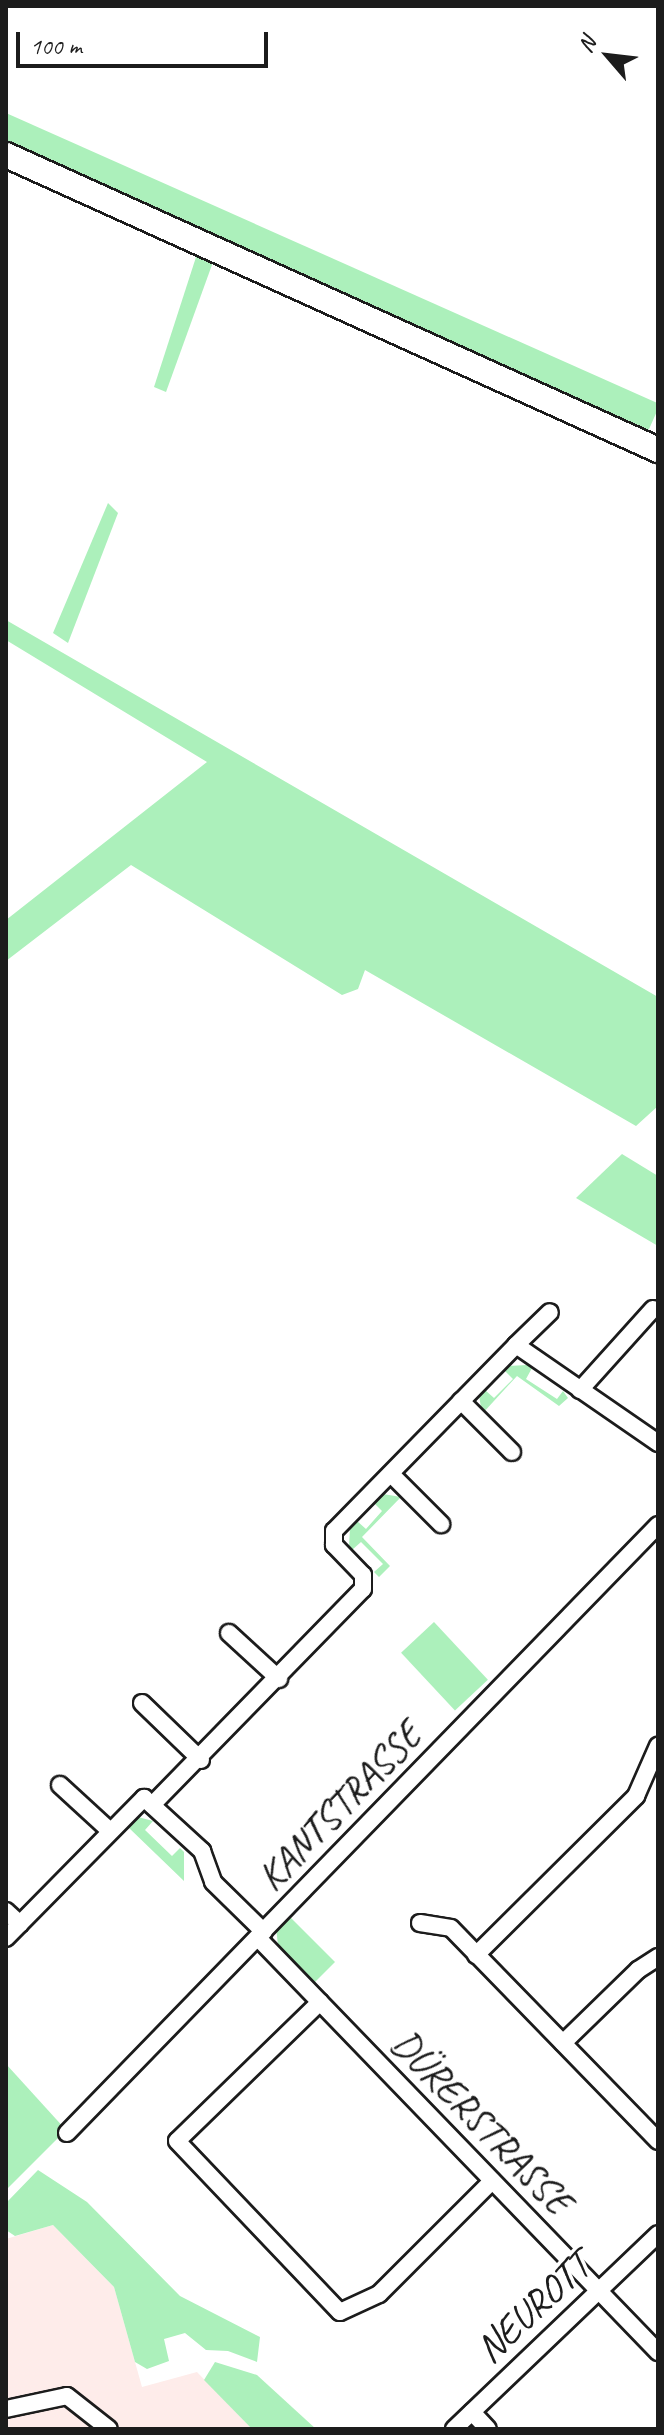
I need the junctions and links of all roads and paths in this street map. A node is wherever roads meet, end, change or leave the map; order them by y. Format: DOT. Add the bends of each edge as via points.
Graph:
graph roads {
  1 [pos="6,155"];
  2 [pos="658,450"];
  3 [pos="653,1309"];
  4 [pos="550,1312"];
  5 [pos="516,1345"];
  6 [pos="580,1390"];
  7 [pos="461,1401"];
  8 [pos="658,1443"];
  9 [pos="512,1452"];
  10 [pos="391,1474"];
  11 [pos="441,1524"];
  12 [pos="658,1525"];
  13 [pos="229,1633"];
  14 [pos="279,1679"];
  15 [pos="142,1703"];
  16 [pos="658,1746"];
  17 [pos="201,1760"];
  18 [pos="60,1785"];
  19 [pos="152,1805"];
  20 [pos="110,1831"];
  21 [pos="6,1911"];
  22 [pos="420,1923"];
  23 [pos="20,1924"];
  24 [pos="261,1935"];
  25 [pos="6,1938"];
  26 [pos="476,1955"];
  27 [pos="658,1957"];
  28 [pos="320,2002"];
  29 [pos="563,2043"];
  30 [pos="67,2133"];
  31 [pos="658,2141"];
  32 [pos="492,2181"];
  33 [pos="658,2234"];
  34 [pos="599,2291"];
  35 [pos="658,2352"];
  36 [pos="6,2409"];
  37 [pos="472,2412"];
  38 [pos="109,2429"];
  39 [pos="454,2429"];
  40 [pos="488,2429"];
  1 -- 2 [label="street"];
  3 -- 6 [label="street"];
  4 -- 5 [label="street"];
  5 -- 6 [label="street"];
  5 -- 7 [label="street"];
  6 -- 8 [label="street"];
  7 -- 9 [label="street"];
  7 -- 10 [label="street"];
  10 -- 11 [label="street"];
  10 -- 14 [label="street" via="334,1531 334,1545 363,1575 363,1589"];
  12 -- 24 [label="street, KANTSTRASSE"];
  13 -- 14 [label="street"];
  14 -- 17 [label="street"];
  15 -- 17 [label="street"];
  16 -- 26 [label="street" via="636,1796"];
  17 -- 19 [label="street"];
  18 -- 20 [label="street"];
  19 -- 20 [label="street" via="144,1798"];
  19 -- 24 [label="street, DÜRERSTRASSE" via="202,1851 213,1882"];
  20 -- 23 [label="street"];
  21 -- 23 [label="street"];
  22 -- 26 [label="street" via="451,1928"];
  23 -- 25 [label="street"];
  24 -- 28 [label="street, DÜRERSTRASSE"];
  24 -- 30 [label="street, KANTSTRASSE"];
  26 -- 29 [label="street"];
  27 -- 29 [label="street"];
  28 -- 32 [label="street, DÜRERSTRASSE"];
  28 -- 32 [label="street" via="177,2141 340,2312 379,2294"];
  29 -- 31 [label="street"];
  32 -- 34 [label="street, DÜRERSTRASSE"];
  33 -- 34 [label="street, NEUROTT"];
  34 -- 35 [label="street, DÜRERSTRASSE"];
  34 -- 37 [label="street, NEUROTT"];
  36 -- 38 [label="street" via="67,2396"];
  37 -- 39 [label="street, NEUROTT"];
  37 -- 40 [label="street"];
}
